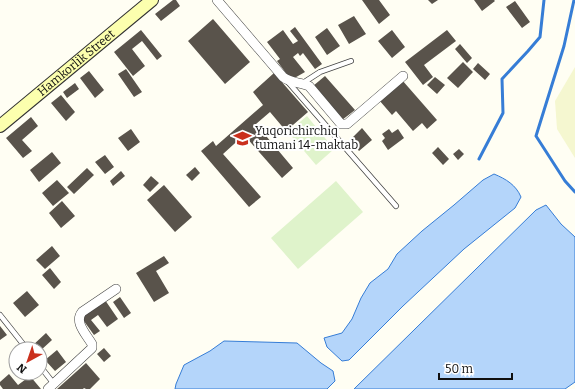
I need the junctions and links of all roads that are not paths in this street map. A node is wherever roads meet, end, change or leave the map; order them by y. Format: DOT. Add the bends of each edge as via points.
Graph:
graph roads {
  1 [pos="152,0"];
  2 [pos="217,0"];
  3 [pos="351,61"];
  4 [pos="403,76"];
  5 [pos="287,81"];
  6 [pos="303,83"];
  7 [pos="0,126"];
  8 [pos="396,206"];
  9 [pos="116,289"];
  10 [pos="0,315"];
  11 [pos="20,341"];
  12 [pos="51,386"];
  1 -- 7 [label="main road, Hamkorlik Street"];
  2 -- 5 [label="street"];
  3 -- 6 [label="lane" via="320,72"];
  4 -- 6 [label="street" via="347,124 341,124 309,86"];
  5 -- 6 [label="street"];
  5 -- 8 [label="lane"];
  9 -- 12 [label="street" via="78,317 92,348"];
  10 -- 11 [label="lane"];
}
